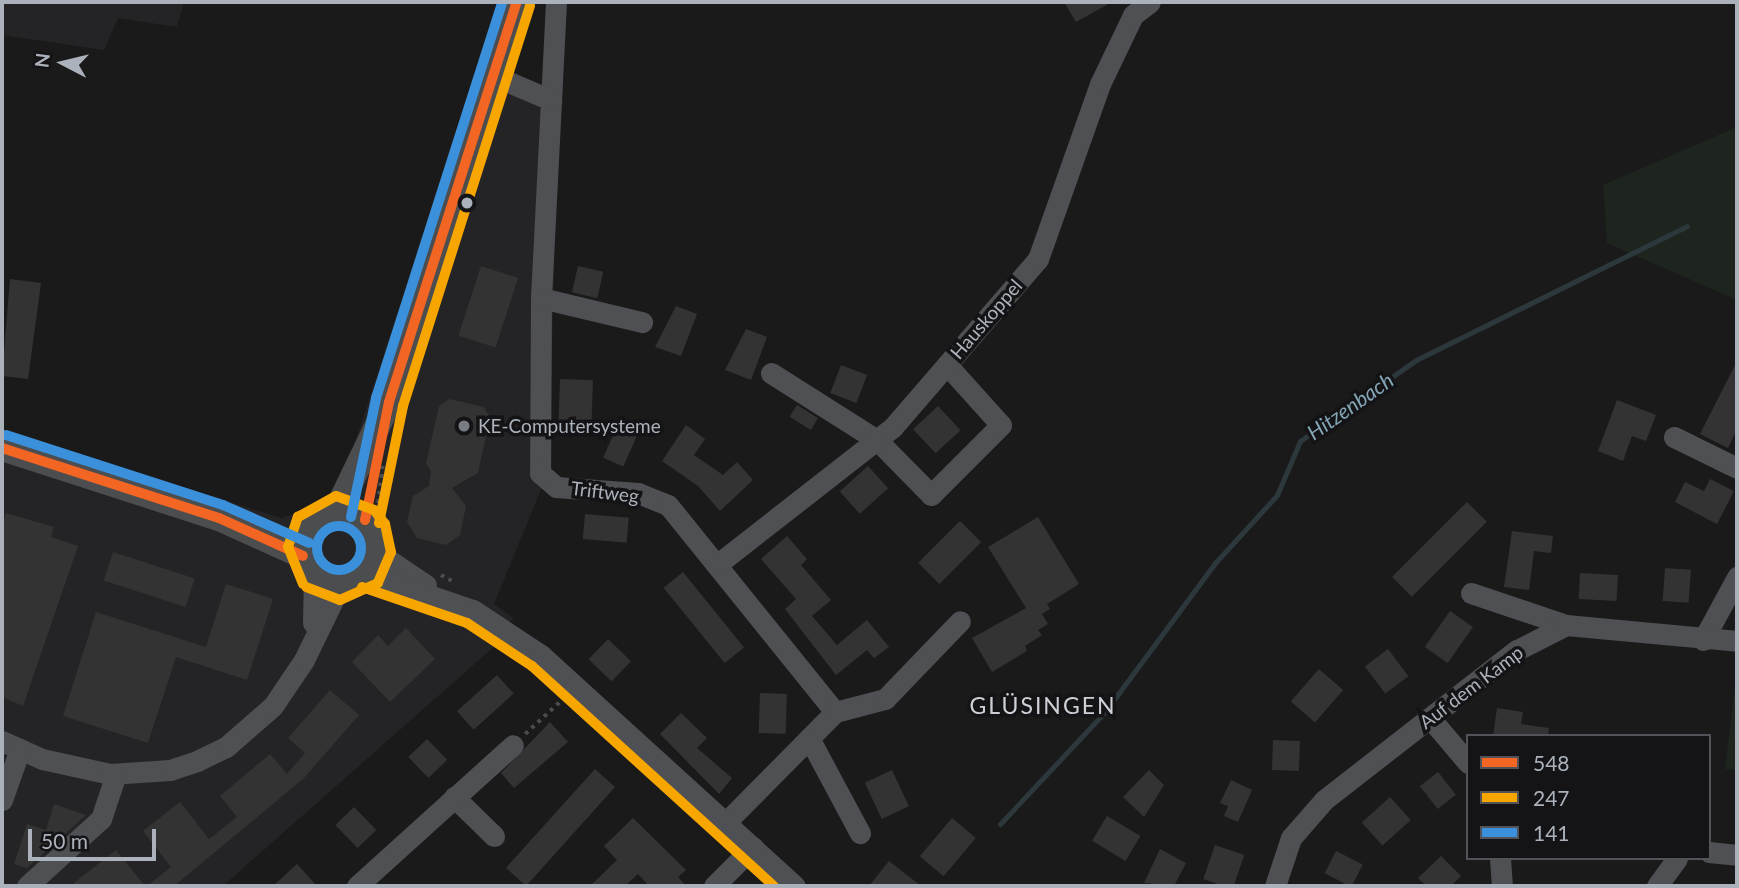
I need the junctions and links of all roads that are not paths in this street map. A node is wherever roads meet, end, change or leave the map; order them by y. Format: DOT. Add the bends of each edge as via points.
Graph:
graph roads {
  1 [pos="517,2"];
  2 [pos="556,2"];
  3 [pos="1150,2"];
  4 [pos="497,77"];
  5 [pos="551,100"];
  6 [pos="541,298"];
  7 [pos="642,322"];
  8 [pos="947,365"];
  9 [pos="771,373"];
  10 [pos="389,402"];
  11 [pos="1674,437"];
  12 [pos="877,440"];
  13 [pos="2,449"];
  14 [pos="1737,468"];
  15 [pos="337,510"];
  16 [pos="219,518"];
  17 [pos="365,520"];
  18 [pos="308,527"];
  19 [pos="372,563"];
  20 [pos="719,563"];
  21 [pos="308,566"];
  22 [pos="1737,577"];
  23 [pos="340,586"];
  24 [pos="1471,593"];
  25 [pos="960,621"];
  26 [pos="1566,625"];
  27 [pos="1703,640"];
  28 [pos="1737,641"];
  29 [pos="312,643"];
  30 [pos="835,712"];
  31 [pos="1430,718"];
  32 [pos="809,738"];
  33 [pos="11,745"];
  34 [pos="513,745"];
  35 [pos="1466,761"];
  36 [pos="116,774"];
  37 [pos="454,797"];
  38 [pos="2,800"];
  39 [pos="726,822"];
  40 [pos="860,833"];
  41 [pos="494,836"];
  42 [pos="753,847"];
  43 [pos="1711,852"];
  44 [pos="1737,855"];
  45 [pos="1500,860"];
  46 [pos="1676,860"];
  47 [pos="27,886"];
  48 [pos="357,886"];
  49 [pos="714,886"];
  50 [pos="794,886"];
  51 [pos="1275,886"];
  52 [pos="1502,886"];
  53 [pos="1657,886"];
  1 -- 4 [label="main road"];
  2 -- 5 [label="street, Triftweg"];
  3 -- 8 [label="street, Hauskoppel" via="1133,15 1100,84 1038,259"];
  4 -- 5 [label="street"];
  4 -- 10 [label="main road"];
  5 -- 6 [label="street, Triftweg"];
  6 -- 7 [label="street"];
  6 -- 20 [label="street, Triftweg" via="541,473 556,487 638,493 668,505"];
  8 -- 12 [label="street, Hauskoppel"];
  8 -- 12 [label="street" via="1001,425 931,495"];
  9 -- 12 [label="street"];
  10 -- 15 [label="main road"];
  10 -- 17 [label="main road"];
  11 -- 14 [label="street"];
  12 -- 20 [label="street, Hauskoppel"];
  13 -- 16 [label="main road"];
  15 -- 17 [label="main road"];
  15 -- 18 [label="main road"];
  16 -- 18 [label="main road"];
  16 -- 21 [label="main road"];
  17 -- 19 [label="main road"];
  18 -- 21 [label="main road"];
  19 -- 23 [label="main road"];
  19 -- 39 [label="street" via="446,598 541,655"];
  20 -- 30 [label="street, Triftweg"];
  21 -- 23 [label="main road"];
  21 -- 29 [label="street"];
  22 -- 27 [label="street"];
  23 -- 29 [label="street"];
  24 -- 26 [label="street"];
  25 -- 30 [label="street" via="885,699"];
  26 -- 27 [label="street"];
  26 -- 31 [label="street, Auf dem Kamp" via="1517,650"];
  27 -- 28 [label="street"];
  29 -- 36 [label="street" via="273,706 226,747 170,770"];
  30 -- 32 [label="street"];
  31 -- 35 [label="street"];
  31 -- 51 [label="street, Auf dem Kamp" via="1324,800 1291,838"];
  32 -- 39 [label="street"];
  32 -- 40 [label="street"];
  33 -- 36 [label="street" via="73,768"];
  33 -- 38 [label="street"];
  34 -- 37 [label="street"];
  36 -- 47 [label="street" via="101,819"];
  37 -- 41 [label="street"];
  37 -- 48 [label="street"];
  39 -- 42 [label="street"];
  42 -- 49 [label="street"];
  42 -- 50 [label="street"];
  43 -- 44 [label="street"];
  45 -- 52 [label="street"];
  46 -- 53 [label="street"];
}
